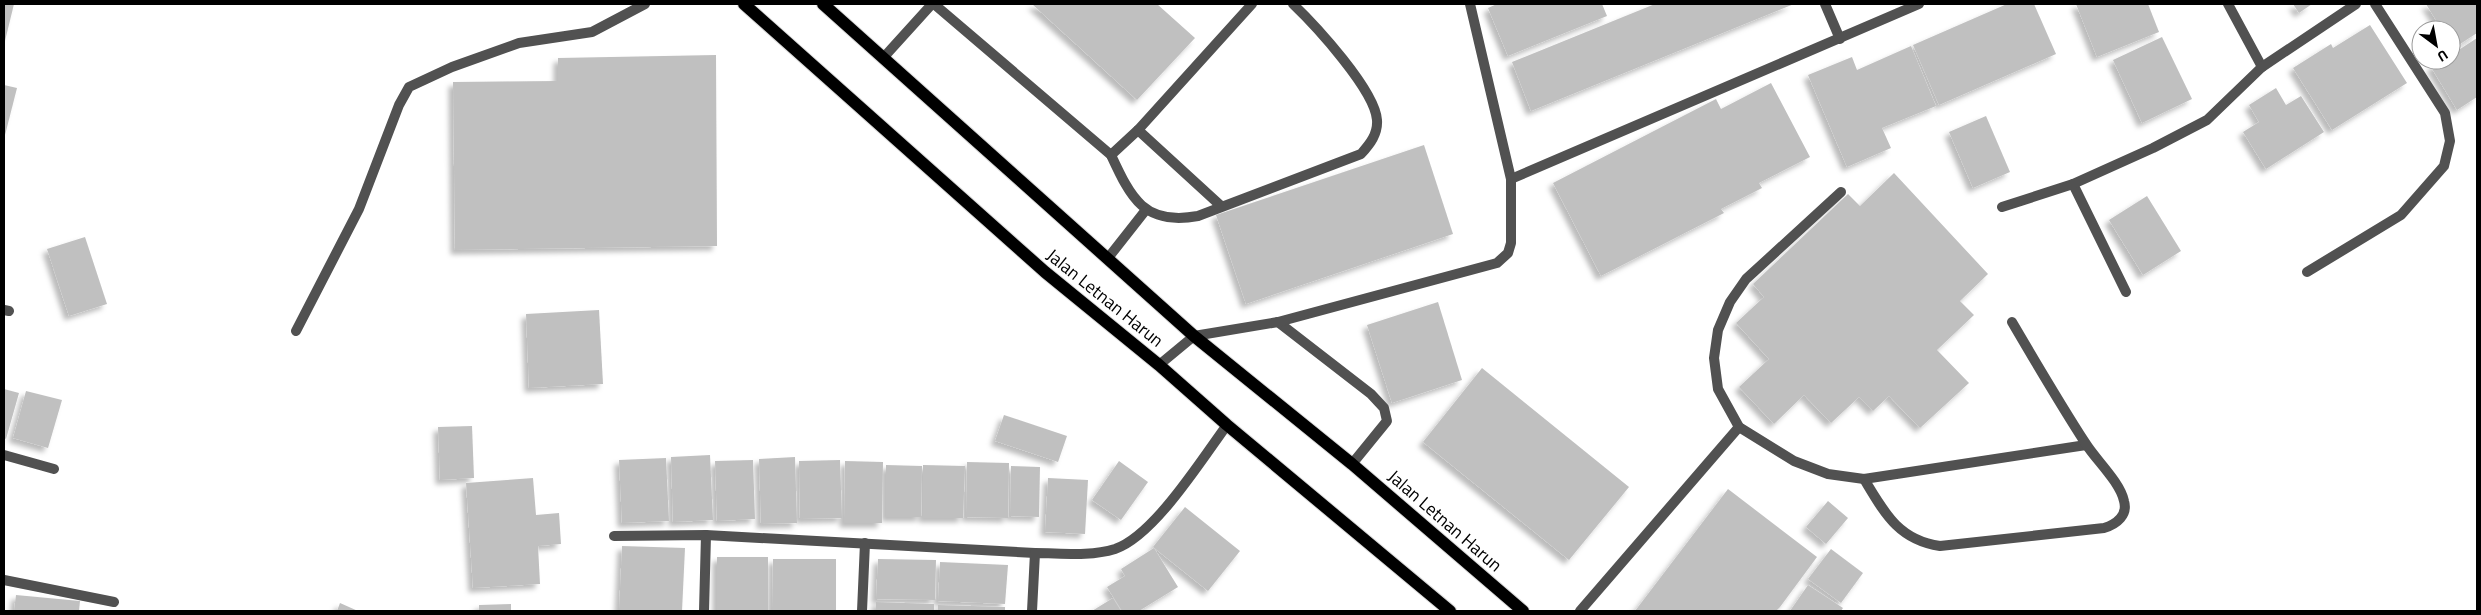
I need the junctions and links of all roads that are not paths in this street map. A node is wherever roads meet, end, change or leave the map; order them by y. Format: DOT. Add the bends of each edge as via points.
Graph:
graph roads {
  1 [pos="645,4"];
  2 [pos="744,4"];
  3 [pos="823,4"];
  4 [pos="933,4"];
  5 [pos="1252,4"];
  6 [pos="1293,4"];
  7 [pos="1470,4"];
  8 [pos="1824,4"];
  9 [pos="1919,4"];
  10 [pos="2228,4"];
  11 [pos="2356,4"];
  12 [pos="2375,4"];
  13 [pos="1840,39"];
  14 [pos="884,56"];
  15 [pos="2262,67"];
  16 [pos="1138,130"];
  17 [pos="1111,155"];
  18 [pos="1511,179"];
  19 [pos="2073,184"];
  20 [pos="1841,192"];
  21 [pos="1220,206"];
  22 [pos="2002,207"];
  23 [pos="1145,211"];
  24 [pos="1108,258"];
  25 [pos="2307,272"];
  26 [pos="2126,292"];
  27 [pos="1278,322"];
  28 [pos="2012,322"];
  29 [pos="296,331"];
  30 [pos="1194,336"];
  31 [pos="1159,365"];
  32 [pos="1227,425"];
  33 [pos="1739,427"];
  34 [pos="2086,445"];
  35 [pos="4,455"];
  36 [pos="1352,464"];
  37 [pos="54,469"];
  38 [pos="1864,479"];
  39 [pos="706,535"];
  40 [pos="614,536"];
  41 [pos="865,543"];
  42 [pos="1035,553"];
  43 [pos="4,580"];
  44 [pos="114,602"];
  45 [pos="704,611"];
  46 [pos="862,611"];
  47 [pos="1032,611"];
  48 [pos="1450,611"];
  49 [pos="1523,611"];
  50 [pos="1580,611"];
  1 -- 29 [label="street" via="592,32 519,43 452,67 409,87 359,209"];
  2 -- 31 [label="main road, Jalan Letnan Harun" via="1045,272"];
  3 -- 14 [label="main road, Jalan Letnan Harun"];
  4 -- 14 [label="street"];
  4 -- 17 [label="street"];
  5 -- 16 [label="street"];
  6 -- 21 [label="street" via="1317,27 1368,95 1377,120 1376,133 1362,154"];
  7 -- 18 [label="street"];
  8 -- 13 [label="street"];
  9 -- 13 [label="street"];
  10 -- 15 [label="street"];
  11 -- 15 [label="street"];
  12 -- 25 [label="street" via="2445,112 2450,141 2444,166 2401,215"];
  13 -- 18 [label="street"];
  14 -- 24 [label="main road, Jalan Letnan Harun"];
  15 -- 19 [label="street" via="2207,120"];
  16 -- 17 [label="street"];
  16 -- 21 [label="street"];
  17 -- 23 [label="street"];
  18 -- 27 [label="street" via="1511,243 1508,253 1497,263"];
  19 -- 22 [label="street"];
  19 -- 26 [label="street"];
  20 -- 33 [label="street" via="1746,279 1730,302 1718,330 1714,358 1718,389"];
  21 -- 23 [label="street" via="1182,219 1170,219"];
  23 -- 24 [label="street"];
  24 -- 30 [label="main road, Jalan Letnan Harun"];
  27 -- 30 [label="street"];
  27 -- 36 [label="street" via="1371,394 1384,408 1386,421"];
  28 -- 34 [label="street"];
  30 -- 31 [label="street"];
  30 -- 36 [label="main road, Jalan Letnan Harun"];
  31 -- 32 [label="main road, Jalan Letnan Harun"];
  32 -- 42 [label="street" via="1172,499 1135,538 1117,548 1094,554"];
  32 -- 48 [label="main road, Jalan Letnan Harun"];
  33 -- 38 [label="street" via="1794,461 1828,474"];
  33 -- 50 [label="street"];
  34 -- 38 [label="street"];
  34 -- 38 [label="street" via="2124,500 2123,515 2113,525 2104,528 1930,545 1894,525"];
  35 -- 37 [label="street"];
  36 -- 49 [label="main road, Jalan Letnan Harun"];
  39 -- 40 [label="street"];
  39 -- 41 [label="street"];
  39 -- 45 [label="street"];
  41 -- 42 [label="street"];
  41 -- 46 [label="street"];
  42 -- 47 [label="street"];
  43 -- 44 [label="street"];
}
